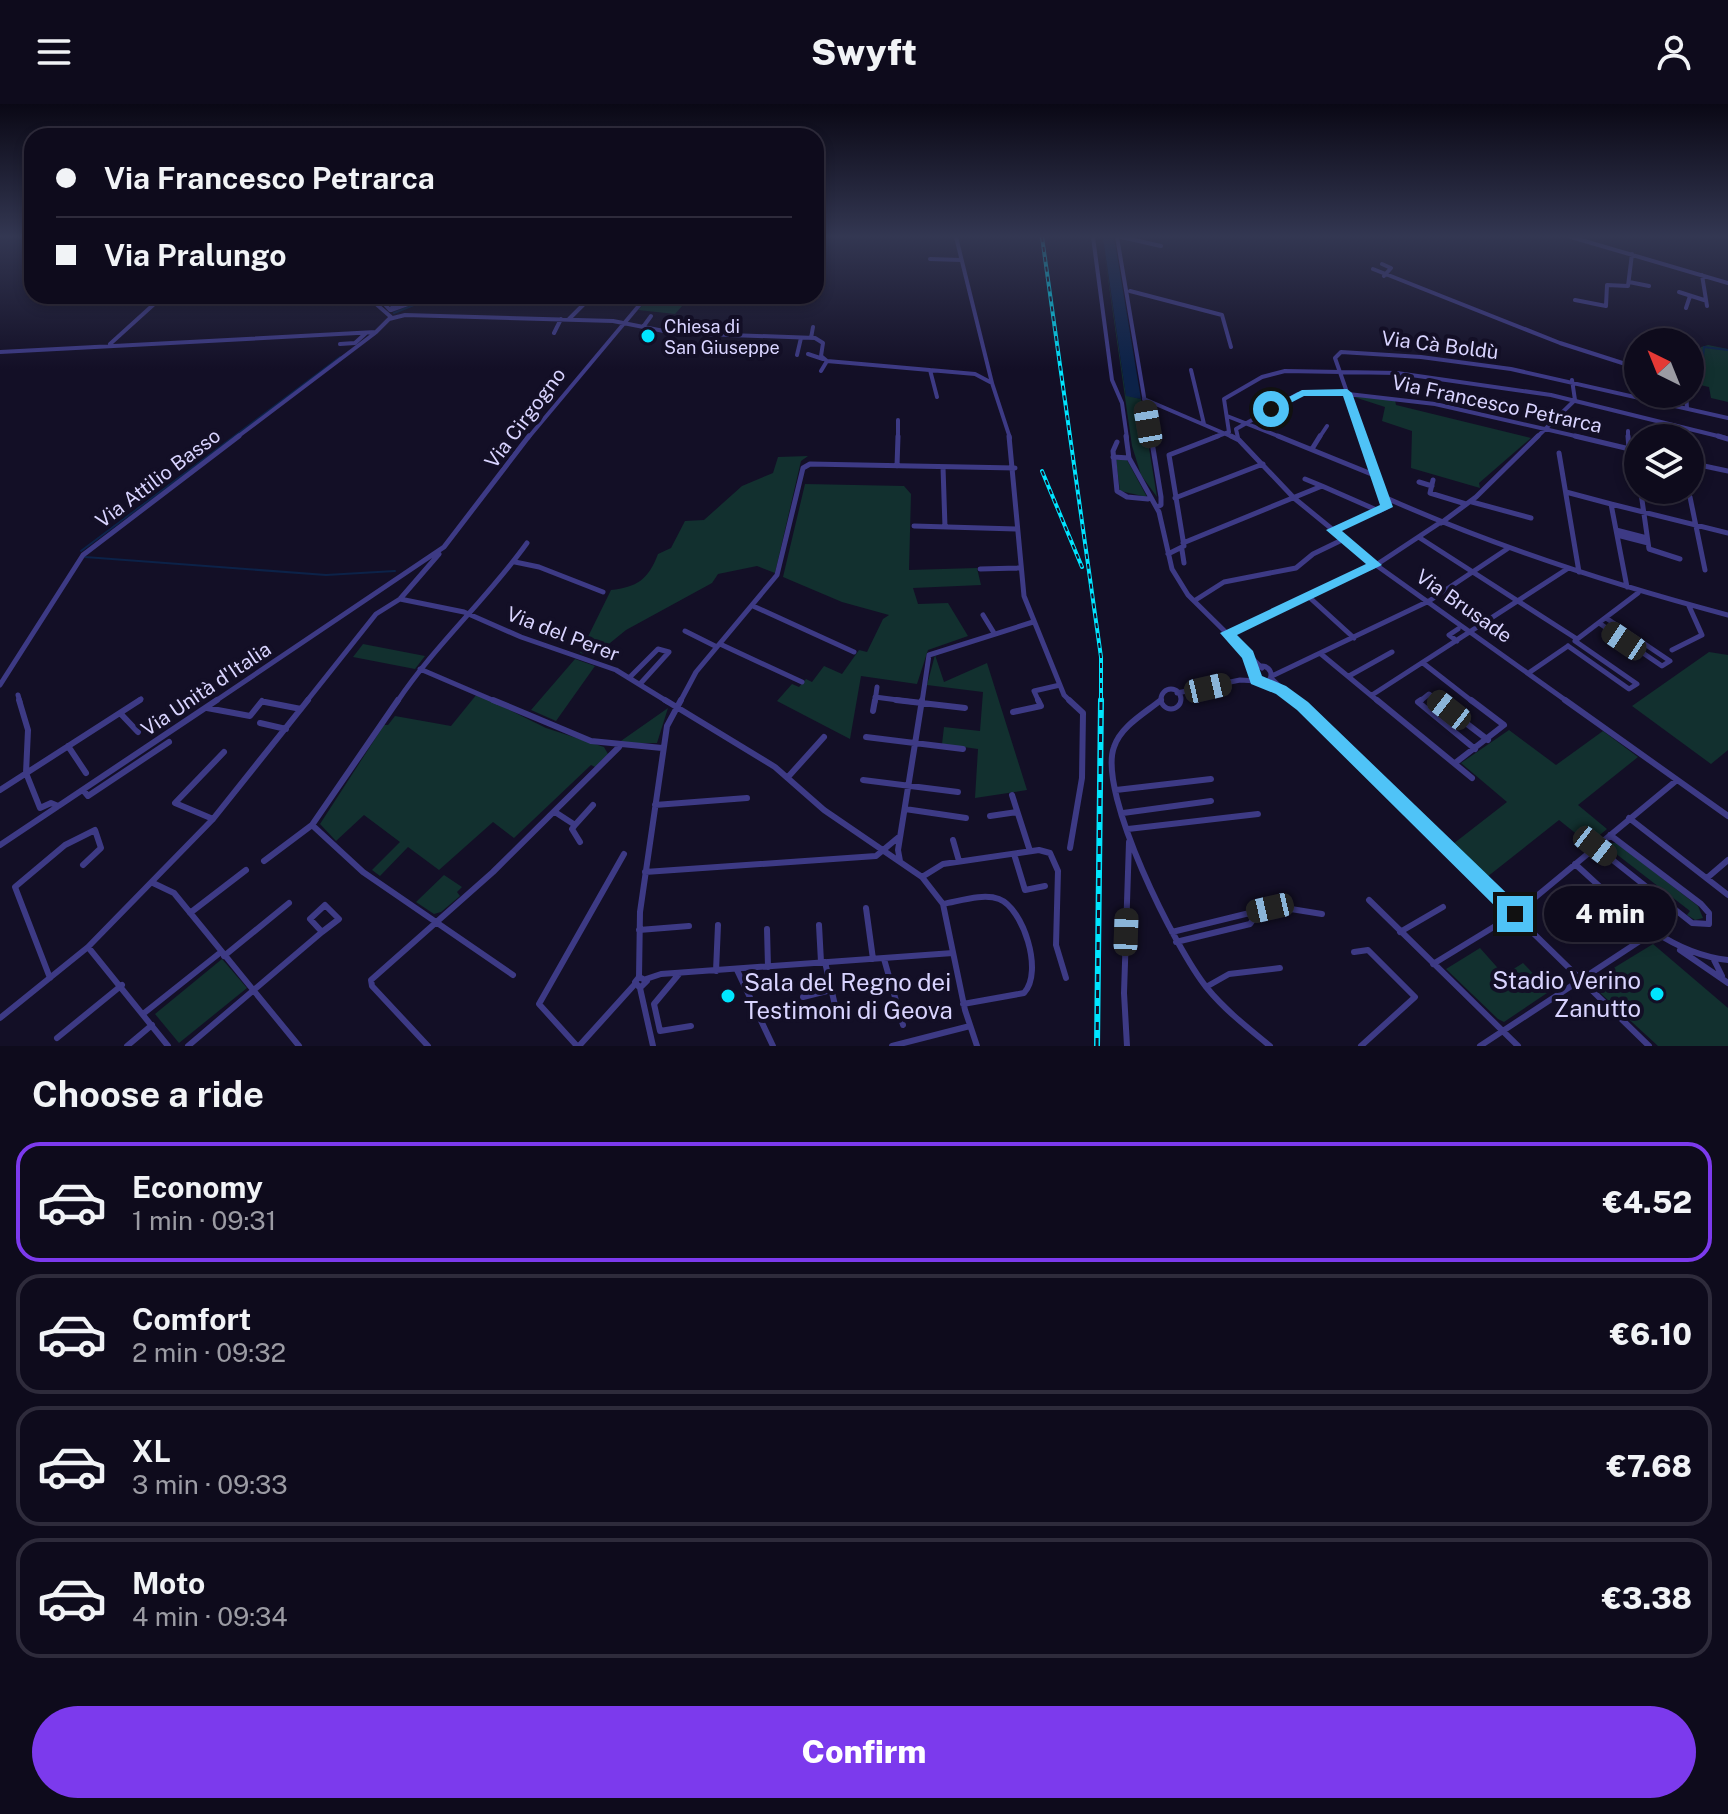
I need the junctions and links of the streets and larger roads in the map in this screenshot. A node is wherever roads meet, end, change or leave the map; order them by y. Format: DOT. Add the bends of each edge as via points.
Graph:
graph roads {
  1 [pos="968,281"];
  2 [pos="1099,281"];
  3 [pos="1125,281"];
  4 [pos="1397,281"];
  5 [pos="1703,281"];
  6 [pos="1629,282"];
  7 [pos="1126,286"];
  8 [pos="1649,286"];
  9 [pos="1130,291"];
  10 [pos="1679,292"];
  11 [pos="1690,296"];
  12 [pos="1575,300"];
  13 [pos="1705,300"];
  14 [pos="150,304"];
  15 [pos="378,304"];
  16 [pos="383,304"];
  17 [pos="394,304"];
  18 [pos="408,304"];
  19 [pos="584,304"];
  20 [pos="640,304"];
  21 [pos="1129,306"];
  22 [pos="1707,306"];
  23 [pos="1686,308"];
  24 [pos="388,311"];
  25 [pos="651,316"];
  26 [pos="391,317"];
  27 [pos="561,319"];
  28 [pos="568,319"];
  29 [pos="625,322"];
  30 [pos="643,327"];
  31 [pos="813,327"];
  32 [pos="376,332"];
  33 [pos="367,333"];
  34 [pos="554,333"];
  35 [pos="801,338"];
  36 [pos="811,338"];
  37 [pos="340,344"];
  38 [pos="110,345"];
  39 [pos="1231,347"];
  40 [pos="0,352"];
  41 [pos="808,354"];
  42 [pos="797,355"];
  43 [pos="825,360"];
  44 [pos="1624,364"];
  45 [pos="930,370"];
  46 [pos="1191,370"];
  47 [pos="1339,370"];
  48 [pos="821,371"];
  49 [pos="1572,380"];
  50 [pos="992,383"];
  51 [pos="1347,393"];
  52 [pos="1624,393"];
  53 [pos="937,397"];
  54 [pos="1144,399"];
  55 [pos="1575,400"];
  56 [pos="1687,408"];
  57 [pos="1227,416"];
  58 [pos="1728,418"];
  59 [pos="898,420"];
  60 [pos="1249,423"];
  61 [pos="1204,424"];
  62 [pos="1229,425"];
  63 [pos="1327,426"];
  64 [pos="1237,429"];
  65 [pos="1546,429"];
  66 [pos="1225,433"];
  67 [pos="1728,439"];
  68 [pos="1239,440"];
  69 [pos="1117,442"];
  70 [pos="1624,448"];
  71 [pos="1312,449"];
  72 [pos="1559,453"];
  73 [pos="1113,457"];
  74 [pos="1129,458"];
  75 [pos="1263,464"];
  76 [pos="897,466"];
  77 [pos="1704,466"];
  78 [pos="943,467"];
  79 [pos="1015,468"];
  80 [pos="1728,471"];
  81 [pos="1374,475"];
  82 [pos="1305,479"];
  83 [pos="1419,482"];
  84 [pos="1322,486"];
  85 [pos="1565,492"];
  86 [pos="1383,497"];
  87 [pos="1175,498"];
  88 [pos="1294,498"];
  89 [pos="1150,499"];
  90 [pos="1396,503"];
  91 [pos="1469,503"];
  92 [pos="1611,504"];
  93 [pos="1643,504"];
  94 [pos="1692,504"];
  95 [pos="1157,507"];
  96 [pos="1387,507"];
  97 [pos="1379,511"];
  98 [pos="1644,512"];
  99 [pos="1531,518"];
  100 [pos="1440,524"];
  101 [pos="1696,525"];
  102 [pos="914,526"];
  103 [pos="945,527"];
  104 [pos="1016,529"];
  105 [pos="1332,530"];
  106 [pos="1616,533"];
  107 [pos="1728,533"];
  108 [pos="1420,538"];
  109 [pos="1344,539"];
  110 [pos="1647,540"];
  111 [pos="527,543"];
  112 [pos="1183,546"];
  113 [pos="444,547"];
  114 [pos="1508,549"];
  115 [pos="1168,554"];
  116 [pos="429,559"];
  117 [pos="1680,559"];
  118 [pos="515,562"];
  119 [pos="1184,563"];
  120 [pos="1376,565"];
  121 [pos="1021,568"];
  122 [pos="1568,568"];
  123 [pos="980,569"];
  124 [pos="1705,570"];
  125 [pos="1579,572"];
  126 [pos="1473,573"];
  127 [pos="1627,588"];
  128 [pos="603,592"];
  129 [pos="1639,592"];
  130 [pos="375,595"];
  131 [pos="1309,597"];
  132 [pos="382,600"];
  133 [pos="396,601"];
  134 [pos="1194,601"];
  135 [pos="1429,601"];
  136 [pos="1518,601"];
  137 [pos="1688,605"];
  138 [pos="753,606"];
  139 [pos="377,612"];
  140 [pos="470,614"];
  141 [pos="983,615"];
  142 [pos="1728,615"];
  143 [pos="1606,618"];
  144 [pos="1033,622"];
  145 [pos="1599,623"];
  146 [pos="1458,629"];
  147 [pos="685,631"];
  148 [pos="1472,631"];
  149 [pos="994,633"];
  150 [pos="1227,633"];
  151 [pos="1354,638"];
  152 [pos="1576,640"];
  153 [pos="1457,641"];
  154 [pos="718,645"];
  155 [pos="1568,646"];
  156 [pos="1672,650"];
  157 [pos="854,652"];
  158 [pos="1392,652"];
  159 [pos="1321,654"];
  160 [pos="1248,655"];
  161 [pos="1423,663"];
  162 [pos="1262,668"];
  163 [pos="420,669"];
  164 [pos="1252,671"];
  165 [pos="1530,672"];
  166 [pos="1349,676"];
  167 [pos="629,678"];
  168 [pos="1270,679"];
  169 [pos="1240,680"];
  170 [pos="1257,681"];
  171 [pos="802,682"];
  172 [pos="640,684"];
  173 [pos="0,685"];
  174 [pos="1060,685"];
  175 [pos="877,687"];
  176 [pos="18,695"];
  177 [pos="1372,695"];
  178 [pos="1179,696"];
  179 [pos="875,697"];
  180 [pos="141,699"];
  181 [pos="1161,700"];
  182 [pos="920,704"];
  183 [pos="1168,706"];
  184 [pos="206,708"];
  185 [pos="676,708"];
  186 [pos="965,708"];
  187 [pos="301,709"];
  188 [pos="1153,710"];
  189 [pos="873,711"];
  190 [pos="1013,712"];
  191 [pos="120,713"];
  192 [pos="260,723"];
  193 [pos="286,729"];
  194 [pos="138,732"];
  195 [pos="824,737"];
  196 [pos="866,737"];
  197 [pos="1488,740"];
  198 [pos="169,742"];
  199 [pos="914,744"];
  200 [pos="68,746"];
  201 [pos="619,747"];
  202 [pos="662,748"];
  203 [pos="963,749"];
  204 [pos="1475,749"];
  205 [pos="224,752"];
  206 [pos="1455,763"];
  207 [pos="26,773"];
  208 [pos="86,773"];
  209 [pos="788,777"];
  210 [pos="1472,778"];
  211 [pos="1211,779"];
  212 [pos="1677,779"];
  213 [pos="863,780"];
  214 [pos="908,786"];
  215 [pos="0,790"];
  216 [pos="83,790"];
  217 [pos="1116,790"];
  218 [pos="958,792"];
  219 [pos="1012,795"];
  220 [pos="747,798"];
  221 [pos="1211,801"];
  222 [pos="593,805"];
  223 [pos="655,805"];
  224 [pos="59,806"];
  225 [pos="905,809"];
  226 [pos="555,812"];
  227 [pos="1017,812"];
  228 [pos="1123,813"];
  229 [pos="1258,814"];
  230 [pos="990,816"];
  231 [pos="1728,816"];
  232 [pos="966,818"];
  233 [pos="1629,818"];
  234 [pos="213,819"];
  235 [pos="312,825"];
  236 [pos="575,825"];
  237 [pos="1128,829"];
  238 [pos="1610,834"];
  239 [pos="900,836"];
  240 [pos="953,840"];
  241 [pos="1129,841"];
  242 [pos="580,842"];
  243 [pos="0,845"];
  244 [pos="1595,846"];
  245 [pos="1070,848"];
  246 [pos="884,850"];
  247 [pos="1030,851"];
  248 [pos="624,854"];
  249 [pos="1014,854"];
  250 [pos="1728,860"];
  251 [pos="264,861"];
  252 [pos="959,861"];
  253 [pos="900,862"];
  254 [pos="1575,864"];
  255 [pos="83,865"];
  256 [pos="246,870"];
  257 [pos="645,872"];
  258 [pos="922,877"];
  259 [pos="1707,878"];
  260 [pos="153,883"];
  261 [pos="1045,886"];
  262 [pos="1728,895"];
  263 [pos="1369,900"];
  264 [pos="289,903"];
  265 [pos="943,904"];
  266 [pos="1443,907"];
  267 [pos="866,908"];
  268 [pos="1270,908"];
  269 [pos="190,913"];
  270 [pos="1322,914"];
  271 [pos="1515,914"];
  272 [pos="437,922"];
  273 [pos="718,925"];
  274 [pos="819,925"];
  275 [pos="689,926"];
  276 [pos="767,929"];
  277 [pos="639,930"];
  278 [pos="1655,931"];
  279 [pos="322,932"];
  280 [pos="1172,932"];
  281 [pos="1400,932"];
  282 [pos="1176,942"];
  283 [pos="1673,944"];
  284 [pos="88,947"];
  285 [pos="1354,952"];
  286 [pos="953,953"];
  287 [pos="223,954"];
  288 [pos="873,959"];
  289 [pos="884,959"];
  290 [pos="1714,960"];
  291 [pos="1728,960"];
  292 [pos="823,962"];
  293 [pos="1433,964"];
  294 [pos="768,967"];
  295 [pos="1280,968"];
  296 [pos="737,970"];
  297 [pos="716,971"];
  298 [pos="680,973"];
  299 [pos="513,975"];
  300 [pos="50,978"];
  301 [pos="1066,978"];
  302 [pos="1580,981"];
  303 [pos="640,982"];
  304 [pos="1728,982"];
  305 [pos="122,985"];
  306 [pos="1206,987"];
  307 [pos="254,990"];
  308 [pos="831,990"];
  309 [pos="803,997"];
  310 [pos="963,1004"];
  311 [pos="143,1014"];
  312 [pos="837,1014"];
  313 [pos="0,1018"];
  314 [pos="152,1025"];
  315 [pos="903,1025"];
  316 [pos="691,1026"];
  317 [pos="970,1026"];
  318 [pos="1502,1031"];
  319 [pos="57,1038"];
  320 [pos="127,1046"];
  321 [pos="168,1046"];
  322 [pos="188,1046"];
  323 [pos="299,1046"];
  324 [pos="428,1046"];
  325 [pos="578,1046"];
  326 [pos="653,1046"];
  327 [pos="773,1046"];
  328 [pos="892,1046"];
  329 [pos="977,1046"];
  330 [pos="1127,1046"];
  331 [pos="1270,1046"];
  332 [pos="1361,1046"];
  333 [pos="1480,1046"];
  334 [pos="1518,1046"];
  335 [pos="1649,1046"];
  1 -- 50 [label="street"];
  2 -- 74 [label="street"];
  3 -- 7 [label="street"];
  4 -- 44 [label="street"];
  5 -- 13 [label="street"];
  6 -- 8 [label="street"];
  6 -- 12 [label="street" via="1626,287 1607,285 1606,306"];
  7 -- 9 [label="street"];
  7 -- 21 [label="street"];
  9 -- 21 [label="street"];
  9 -- 39 [label="street" via="1222,315"];
  10 -- 11 [label="street"];
  11 -- 13 [label="street"];
  11 -- 23 [label="street"];
  13 -- 22 [label="street"];
  14 -- 38 [label="street"];
  15 -- 24 [label="street"];
  16 -- 24 [label="street"];
  17 -- 24 [label="street"];
  18 -- 24 [label="street"];
  19 -- 28 [label="street"];
  20 -- 29 [label="street, Via Cirgogno"];
  21 -- 54 [label="street"];
  24 -- 26 [label="street"];
  25 -- 30 [label="street"];
  26 -- 27 [label="street"];
  26 -- 32 [label="street, Via Attilio Basso"];
  27 -- 28 [label="street"];
  27 -- 34 [label="street"];
  28 -- 29 [label="street"];
  29 -- 30 [label="street"];
  29 -- 113 [label="street, Via Cirgogno" via="564,391"];
  30 -- 35 [label="street"];
  31 -- 36 [label="street"];
  32 -- 33 [label="street"];
  32 -- 173 [label="street, Via Attilio Basso" via="83,555"];
  33 -- 37 [label="street" via="355,343"];
  33 -- 38 [label="street"];
  35 -- 36 [label="street"];
  35 -- 42 [label="street"];
  36 -- 43 [label="street" via="823,343"];
  38 -- 40 [label="street"];
  41 -- 43 [label="street"];
  43 -- 45 [label="street"];
  43 -- 48 [label="street"];
  45 -- 50 [label="street" via="981,375"];
  45 -- 53 [label="street"];
  46 -- 61 [label="street"];
  47 -- 49 [label="street, Via Cà Boldù" via="1335,356 1345,351 1448,360"];
  47 -- 51 [label="street"];
  47 -- 55 [label="street" via="1465,380"];
  47 -- 57 [label="street" via="1266,375 1224,399"];
  49 -- 52 [label="street, Via Cà Boldù"];
  49 -- 55 [label="street"];
  50 -- 79 [label="street"];
  51 -- 60 [label="street, Via Francesco Petrarca" via="1298,394"];
  51 -- 65 [label="street, Via Francesco Petrarca" via="1435,404"];
  51 -- 81 [label="street"];
  54 -- 61 [label="street, Via Brusade"];
  54 -- 95 [label="street" via="1161,497"];
  55 -- 65 [label="street"];
  55 -- 67 [label="street"];
  56 -- 58 [label="street, Via Cà Boldù"];
  57 -- 60 [label="street"];
  57 -- 62 [label="street"];
  59 -- 76 [label="street"];
  60 -- 64 [label="street, Via Francesco Petrarca"];
  60 -- 71 [label="street"];
  61 -- 66 [label="street, Via Brusade"];
  62 -- 64 [label="street"];
  62 -- 66 [label="street"];
  63 -- 71 [label="street"];
  64 -- 68 [label="street"];
  65 -- 70 [label="street, Via Francesco Petrarca"];
  65 -- 91 [label="street"];
  66 -- 68 [label="street, Via Brusade"];
  66 -- 87 [label="street" via="1169,455"];
  68 -- 75 [label="street, Via Brusade"];
  69 -- 73 [label="street"];
  71 -- 81 [label="street"];
  72 -- 85 [label="street"];
  73 -- 74 [label="street"];
  73 -- 89 [label="street" via="1117,491"];
  74 -- 89 [label="street"];
  75 -- 87 [label="street"];
  75 -- 88 [label="street, Via Brusade"];
  76 -- 78 [label="street"];
  76 -- 138 [label="street" via="806,465 777,575"];
  77 -- 80 [label="street"];
  78 -- 79 [label="street"];
  78 -- 103 [label="street"];
  79 -- 104 [label="street"];
  81 -- 86 [label="street"];
  82 -- 84 [label="street"];
  83 -- 91 [label="street" via="1432,483 1434,495"];
  84 -- 88 [label="street"];
  84 -- 97 [label="street"];
  85 -- 92 [label="street"];
  85 -- 125 [label="street"];
  86 -- 90 [label="street"];
  86 -- 96 [label="street"];
  87 -- 112 [label="street"];
  88 -- 105 [label="street, Via Brusade"];
  88 -- 112 [label="street"];
  89 -- 95 [label="street"];
  90 -- 96 [label="street"];
  90 -- 100 [label="street"];
  91 -- 99 [label="street"];
  91 -- 100 [label="street"];
  92 -- 98 [label="street"];
  92 -- 106 [label="street"];
  93 -- 98 [label="street"];
  94 -- 101 [label="street"];
  95 -- 115 [label="street"];
  96 -- 97 [label="street"];
  97 -- 105 [label="street"];
  98 -- 101 [label="street"];
  98 -- 110 [label="street"];
  100 -- 108 [label="street"];
  100 -- 114 [label="street"];
  101 -- 107 [label="street"];
  101 -- 124 [label="street"];
  102 -- 103 [label="street"];
  103 -- 104 [label="street"];
  104 -- 121 [label="street"];
  105 -- 109 [label="street, Via Brusade"];
  106 -- 110 [label="street"];
  106 -- 127 [label="street"];
  108 -- 120 [label="street"];
  108 -- 126 [label="street"];
  109 -- 120 [label="street, Via Brusade"];
  109 -- 134 [label="street" via="1294,569 1224,582"];
  110 -- 117 [label="street" via="1650,551"];
  111 -- 118 [label="street"];
  112 -- 115 [label="street"];
  112 -- 119 [label="street"];
  113 -- 116 [label="street, Via Cirgogno"];
  113 -- 133 [label="street"];
  114 -- 122 [label="street"];
  114 -- 126 [label="street"];
  115 -- 134 [label="street" via="1177,579"];
  116 -- 130 [label="street, Via Unità d'Italia"];
  118 -- 128 [label="street"];
  118 -- 140 [label="street"];
  120 -- 131 [label="street"];
  120 -- 135 [label="street, Via Brusade"];
  121 -- 123 [label="street"];
  121 -- 144 [label="street"];
  122 -- 125 [label="street"];
  122 -- 136 [label="street"];
  125 -- 127 [label="street"];
  126 -- 135 [label="street"];
  126 -- 136 [label="street"];
  127 -- 129 [label="street"];
  129 -- 137 [label="street"];
  129 -- 143 [label="street"];
  130 -- 132 [label="street, Via del Perer"];
  130 -- 184 [label="street, Via Unità d'Italia"];
  131 -- 150 [label="street"];
  131 -- 151 [label="street"];
  132 -- 133 [label="street, Via del Perer"];
  132 -- 139 [label="street"];
  133 -- 139 [label="street"];
  133 -- 140 [label="street, Via del Perer"];
  134 -- 150 [label="street"];
  135 -- 148 [label="street, Via Brusade"];
  135 -- 151 [label="street"];
  136 -- 148 [label="street"];
  136 -- 152 [label="street"];
  137 -- 142 [label="street"];
  137 -- 156 [label="street" via="1702,635"];
  138 -- 154 [label="street"];
  138 -- 157 [label="street"];
  139 -- 187 [label="street"];
  140 -- 163 [label="street"];
  140 -- 167 [label="street, Via del Perer"];
  141 -- 149 [label="street"];
  143 -- 145 [label="street"];
  143 -- 145 [label="street" via="1670,661 1662,666"];
  144 -- 149 [label="street"];
  144 -- 174 [label="street"];
  145 -- 152 [label="street"];
  146 -- 153 [label="street" via="1449,635"];
  147 -- 154 [label="street"];
  148 -- 153 [label="street"];
  148 -- 165 [label="street, Via Brusade"];
  149 -- 182 [label="street" via="931,653"];
  150 -- 160 [label="street"];
  151 -- 159 [label="street"];
  152 -- 155 [label="street"];
  152 -- 155 [label="street" via="1637,684 1629,689"];
  153 -- 161 [label="street"];
  154 -- 171 [label="street"];
  154 -- 185 [label="street"];
  155 -- 165 [label="street"];
  158 -- 166 [label="street"];
  159 -- 166 [label="street"];
  159 -- 168 [label="street"];
  160 -- 162 [label="street"];
  160 -- 164 [label="street"];
  161 -- 177 [label="street"];
  161 -- 197 [label="street" via="1504,725"];
  162 -- 164 [label="street"];
  162 -- 168 [label="street"];
  163 -- 201 [label="street" via="573,735"];
  163 -- 235 [label="street"];
  164 -- 169 [label="street"];
  164 -- 170 [label="street"];
  165 -- 212 [label="street, Via Brusade"];
  166 -- 177 [label="street"];
  167 -- 172 [label="street, Via del Perer"];
  167 -- 172 [label="street" via="658,649 669,652"];
  168 -- 170 [label="street"];
  168 -- 271 [label="street"];
  169 -- 170 [label="street"];
  169 -- 178 [label="street"];
  172 -- 185 [label="street, Via del Perer"];
  174 -- 190 [label="street" via="1034,691 1041,706"];
  174 -- 245 [label="street" via="1083,719 1081,787"];
  175 -- 179 [label="street"];
  176 -- 207 [label="street" via="28,730"];
  177 -- 206 [label="street"];
  178 -- 181 [label="street" via="1164,691"];
  178 -- 183 [label="street" via="1179,706"];
  179 -- 182 [label="street"];
  179 -- 189 [label="street"];
  180 -- 191 [label="street"];
  181 -- 183 [label="street"];
  181 -- 188 [label="street"];
  182 -- 186 [label="street"];
  182 -- 199 [label="street"];
  183 -- 188 [label="street"];
  184 -- 187 [label="street, Via Unità d'Italia" via="250,716 264,701"];
  184 -- 216 [label="street, Via Unità d'Italia"];
  185 -- 202 [label="street"];
  185 -- 209 [label="street, Via del Perer"];
  187 -- 193 [label="street"];
  188 -- 217 [label="street" via="1115,742"];
  191 -- 194 [label="street"];
  191 -- 200 [label="street"];
  192 -- 193 [label="street"];
  193 -- 234 [label="street"];
  195 -- 209 [label="street"];
  196 -- 199 [label="street"];
  197 -- 204 [label="street"];
  197 -- 204 [label="street" via="1429,694 1418,702"];
  198 -- 216 [label="street, Via Unità d'Italia" via="88,796"];
  199 -- 203 [label="street"];
  199 -- 214 [label="street"];
  200 -- 207 [label="street"];
  200 -- 208 [label="street"];
  201 -- 202 [label="street"];
  201 -- 226 [label="street"];
  202 -- 223 [label="street"];
  204 -- 206 [label="street"];
  205 -- 234 [label="street" via="175,803"];
  206 -- 210 [label="street"];
  207 -- 215 [label="street"];
  207 -- 224 [label="street" via="40,808"];
  209 -- 246 [label="street, Via del Perer" via="824,810"];
  211 -- 217 [label="street"];
  212 -- 231 [label="street, Via Brusade"];
  212 -- 233 [label="street"];
  213 -- 214 [label="street"];
  214 -- 218 [label="street"];
  214 -- 225 [label="street"];
  216 -- 224 [label="street, Via Unità d'Italia"];
  217 -- 228 [label="street"];
  219 -- 227 [label="street"];
  220 -- 223 [label="street"];
  221 -- 228 [label="street"];
  222 -- 236 [label="street"];
  223 -- 257 [label="street"];
  224 -- 243 [label="street, Via Unità d'Italia"];
  225 -- 232 [label="street"];
  225 -- 239 [label="street"];
  226 -- 236 [label="street"];
  226 -- 272 [label="street"];
  227 -- 230 [label="street"];
  227 -- 247 [label="street"];
  228 -- 237 [label="street"];
  229 -- 237 [label="street"];
  233 -- 238 [label="street"];
  233 -- 259 [label="street"];
  234 -- 260 [label="street"];
  235 -- 251 [label="street"];
  235 -- 272 [label="street" via="363,872"];
  236 -- 242 [label="street" via="572,829"];
  237 -- 241 [label="street"];
  238 -- 244 [label="street"];
  238 -- 244 [label="street" via="1701,904 1709,913 1709,924 1692,923"];
  239 -- 246 [label="street"];
  239 -- 253 [label="street"];
  240 -- 252 [label="street"];
  241 -- 280 [label="street"];
  241 -- 330 [label="street"];
  244 -- 254 [label="street"];
  246 -- 253 [label="street, Via del Perer"];
  246 -- 257 [label="street" via="876,856"];
  247 -- 249 [label="street"];
  247 -- 301 [label="street" via="1045,851 1057,863 1056,945"];
  248 -- 325 [label="street" via="539,1004"];
  249 -- 252 [label="street"];
  249 -- 261 [label="street" via="1025,890"];
  250 -- 259 [label="street"];
  252 -- 258 [label="street"];
  253 -- 258 [label="street, Via del Perer"];
  254 -- 271 [label="street"];
  254 -- 278 [label="street"];
  255 -- 300 [label="street" via="101,848 95,830 87,830 15,887"];
  256 -- 269 [label="street"];
  257 -- 277 [label="street"];
  258 -- 265 [label="street, Via del Perer"];
  259 -- 262 [label="street"];
  260 -- 269 [label="street" via="174,893"];
  260 -- 284 [label="street"];
  263 -- 281 [label="street"];
  264 -- 287 [label="street"];
  265 -- 286 [label="street, Via del Perer"];
  265 -- 310 [label="street" via="995,898 1009,904 1017,912 1034,972 1024,993"];
  266 -- 281 [label="street"];
  267 -- 288 [label="street"];
  268 -- 280 [label="street"];
  269 -- 287 [label="street"];
  270 -- 282 [label="street" via="1291,909"];
  271 -- 293 [label="street"];
  271 -- 302 [label="street"];
  272 -- 299 [label="street"];
  272 -- 324 [label="street" via="370,983"];
  273 -- 297 [label="street"];
  274 -- 292 [label="street"];
  275 -- 277 [label="street"];
  276 -- 294 [label="street"];
  277 -- 303 [label="street"];
  278 -- 283 [label="street"];
  278 -- 302 [label="street"];
  279 -- 307 [label="street"];
  280 -- 282 [label="street"];
  281 -- 293 [label="street"];
  282 -- 306 [label="street"];
  283 -- 290 [label="street"];
  283 -- 304 [label="street"];
  284 -- 300 [label="street"];
  284 -- 305 [label="street"];
  285 -- 332 [label="street" via="1368,950 1415,997"];
  286 -- 289 [label="street"];
  286 -- 310 [label="street, Via del Perer"];
  287 -- 307 [label="street"];
  287 -- 311 [label="street"];
  288 -- 289 [label="street"];
  288 -- 292 [label="street"];
  289 -- 315 [label="street"];
  290 -- 291 [label="street"];
  290 -- 304 [label="street"];
  292 -- 294 [label="street"];
  292 -- 308 [label="street"];
  293 -- 318 [label="street"];
  294 -- 296 [label="street"];
  295 -- 306 [label="street" via="1229,974"];
  296 -- 297 [label="street"];
  296 -- 327 [label="street"];
  297 -- 298 [label="street"];
  298 -- 303 [label="street"];
  298 -- 316 [label="street" via="654,1004 662,1033"];
  300 -- 313 [label="street"];
  302 -- 318 [label="street"];
  302 -- 335 [label="street"];
  303 -- 325 [label="street"];
  303 -- 326 [label="street"];
  305 -- 311 [label="street"];
  305 -- 319 [label="street"];
  306 -- 331 [label="street"];
  307 -- 322 [label="street"];
  307 -- 323 [label="street"];
  308 -- 309 [label="street"];
  308 -- 312 [label="street"];
  310 -- 317 [label="street, Via del Perer"];
  311 -- 314 [label="street"];
  314 -- 320 [label="street"];
  314 -- 321 [label="street"];
  317 -- 328 [label="street"];
  317 -- 329 [label="street, Via del Perer"];
  318 -- 333 [label="street"];
  318 -- 334 [label="street"];
}
